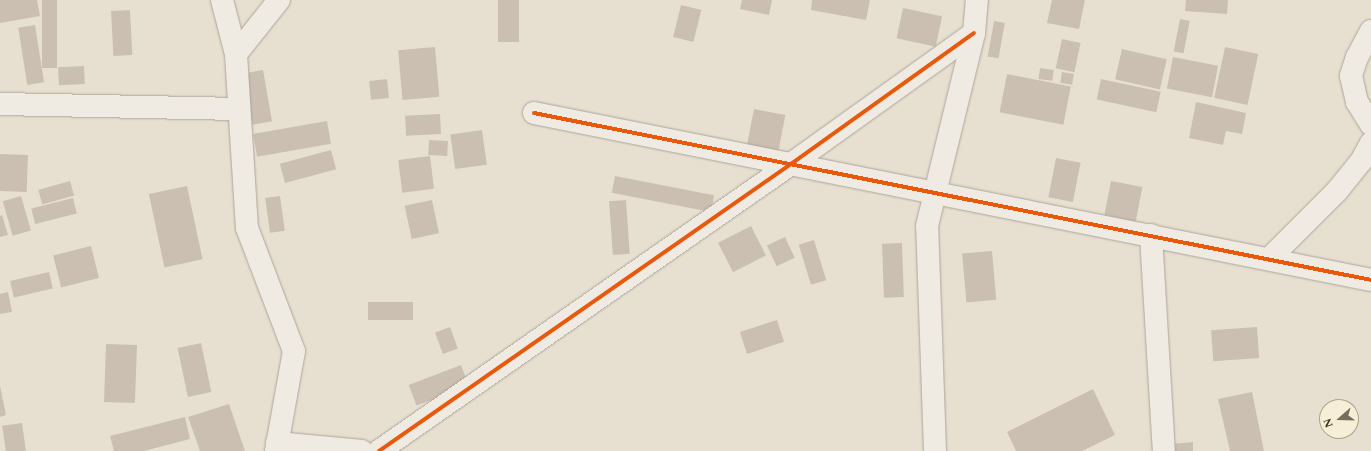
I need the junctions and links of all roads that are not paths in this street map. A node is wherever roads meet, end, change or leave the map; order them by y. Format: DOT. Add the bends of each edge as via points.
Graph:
graph roads {
  1 [pos="222,0"];
  2 [pos="279,0"];
  3 [pos="977,0"];
  4 [pos="1371,31"];
  5 [pos="974,33"];
  6 [pos="236,54"];
  7 [pos="0,104"];
  8 [pos="239,109"];
  9 [pos="534,113"];
  10 [pos="1371,124"];
  11 [pos="1371,143"];
  12 [pos="791,164"];
  13 [pos="935,193"];
  14 [pos="1152,235"];
  15 [pos="1269,259"];
  16 [pos="1371,280"];
  17 [pos="277,447"];
  18 [pos="362,451"];
  19 [pos="379,451"];
  20 [pos="935,451"];
  21 [pos="1164,451"];
  1 -- 6 [label="street"];
  2 -- 6 [label="street"];
  3 -- 5 [label="street"];
  4 -- 10 [label="street" via="1357,57 1351,76 1357,102"];
  5 -- 12 [label="street"];
  5 -- 13 [label="street"];
  6 -- 8 [label="street"];
  7 -- 8 [label="street"];
  8 -- 17 [label="street" via="247,228 294,351"];
  9 -- 12 [label="street"];
  11 -- 15 [label="street" via="1362,160 1337,191"];
  12 -- 13 [label="street"];
  12 -- 19 [label="street"];
  13 -- 14 [label="street"];
  13 -- 20 [label="street" via="927,226"];
  14 -- 15 [label="street"];
  14 -- 21 [label="street"];
  15 -- 16 [label="street"];
  17 -- 18 [label="street"];
}
